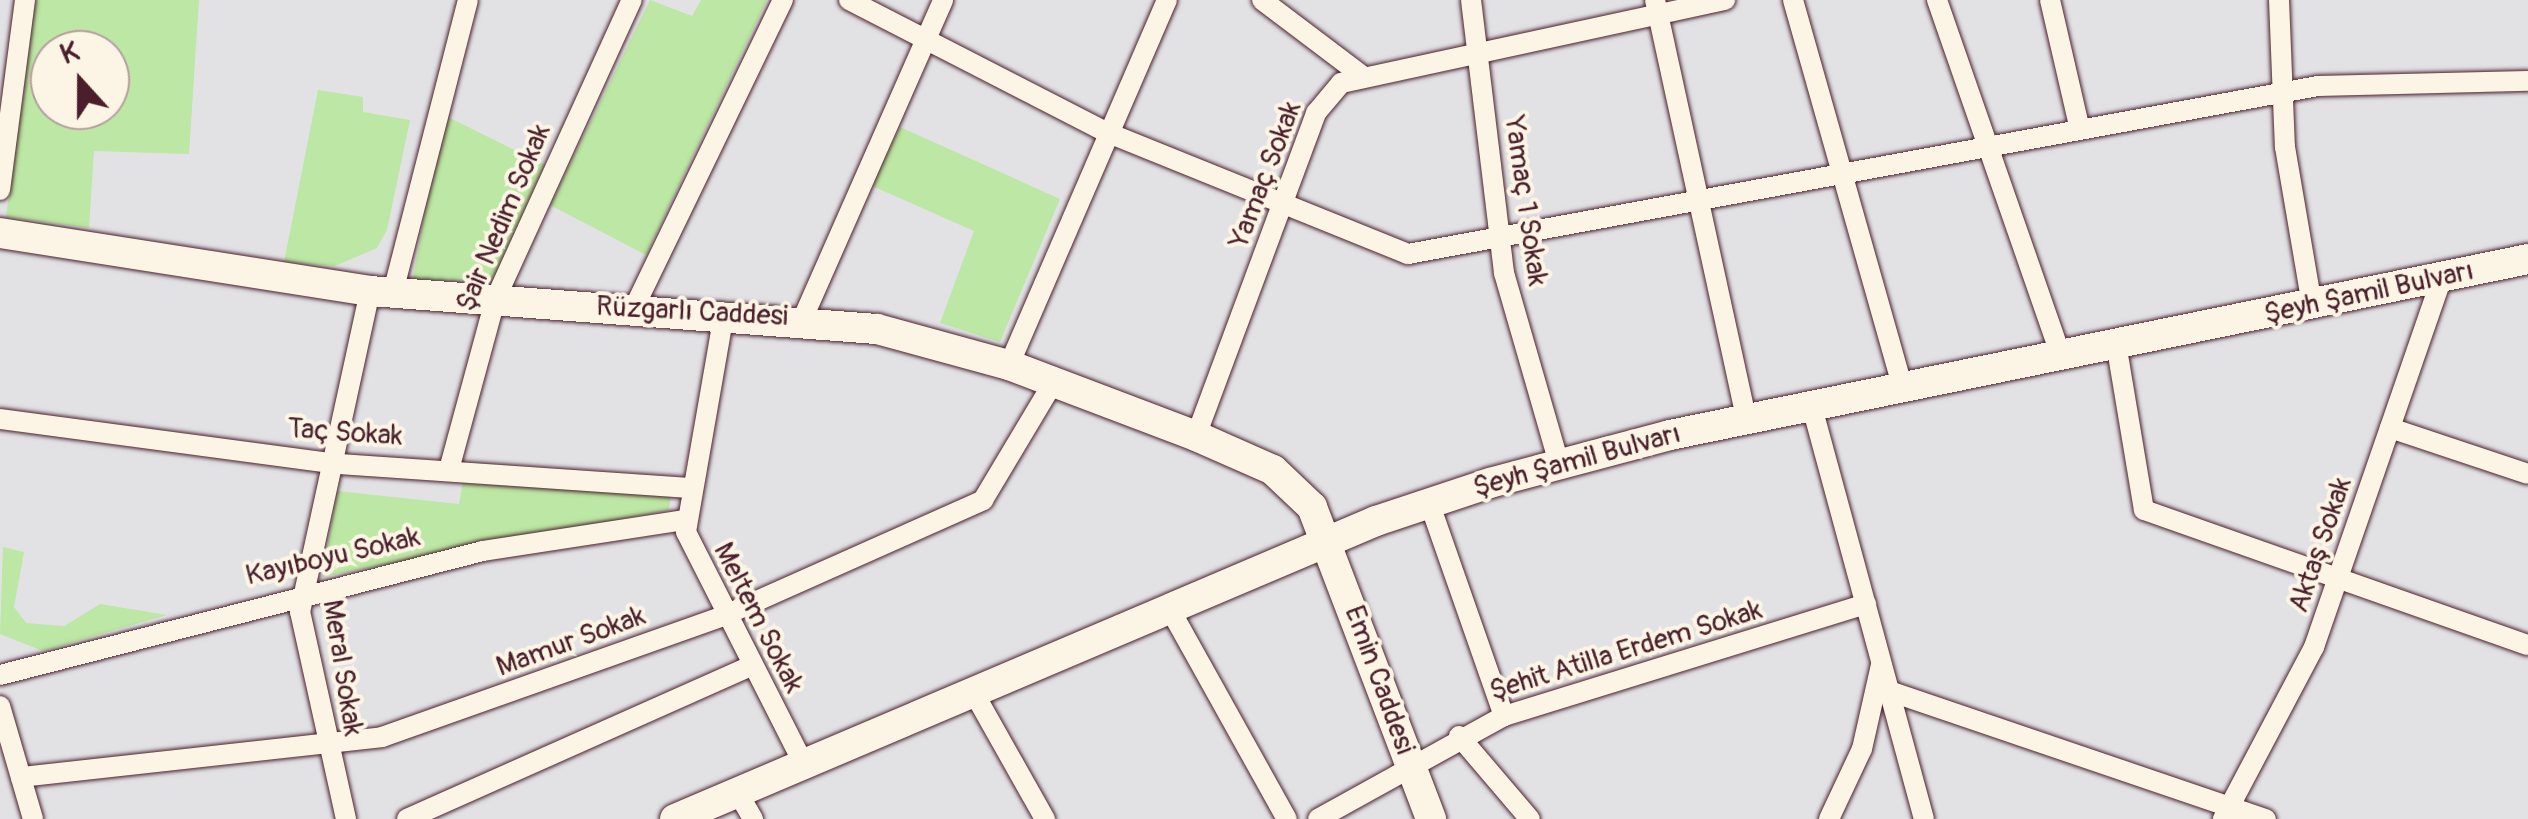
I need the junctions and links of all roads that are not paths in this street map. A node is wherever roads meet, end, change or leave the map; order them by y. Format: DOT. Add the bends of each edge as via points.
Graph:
graph roads {
  1 [pos="25,0"];
  2 [pos="468,0"];
  3 [pos="632,0"];
  4 [pos="783,0"];
  5 [pos="850,0"];
  6 [pos="943,0"];
  7 [pos="1167,0"];
  8 [pos="1262,0"];
  9 [pos="1471,0"];
  10 [pos="1725,0"];
  11 [pos="1793,0"];
  12 [pos="1937,0"];
  13 [pos="2050,0"];
  14 [pos="2279,0"];
  15 [pos="1656,7"];
  16 [pos="925,38"];
  17 [pos="1478,50"];
  18 [pos="1361,75"];
  19 [pos="2528,81"];
  20 [pos="2280,92"];
  21 [pos="2079,126"];
  22 [pos="1106,132"];
  23 [pos="1986,146"];
  24 [pos="1848,170"];
  25 [pos="0,190"];
  26 [pos="1701,199"];
  27 [pos="1282,210"];
  28 [pos="0,233"];
  29 [pos="1498,242"];
  30 [pos="2528,259"];
  31 [pos="2442,278"];
  32 [pos="382,292"];
  33 [pos="495,300"];
  34 [pos="2312,305"];
  35 [pos="634,308"];
  36 [pos="724,314"];
  37 [pos="802,318"];
  38 [pos="2117,349"];
  39 [pos="2062,359"];
  40 [pos="1009,365"];
  41 [pos="1053,383"];
  42 [pos="1903,389"];
  43 [pos="1812,407"];
  44 [pos="0,419"];
  45 [pos="1746,420"];
  46 [pos="2390,428"];
  47 [pos="1196,436"];
  48 [pos="1559,463"];
  49 [pos="338,464"];
  50 [pos="450,466"];
  51 [pos="2528,474"];
  52 [pos="687,488"];
  53 [pos="1430,502"];
  54 [pos="684,520"];
  55 [pos="1328,540"];
  56 [pos="2337,584"];
  57 [pos="302,592"];
  58 [pos="1866,604"];
  59 [pos="1170,611"];
  60 [pos="723,616"];
  61 [pos="2528,644"];
  62 [pos="1883,658"];
  63 [pos="750,666"];
  64 [pos="0,675"];
  65 [pos="1892,692"];
  66 [pos="974,693"];
  67 [pos="0,706"];
  68 [pos="1504,716"];
  69 [pos="1459,736"];
  70 [pos="326,750"];
  71 [pos="1409,762"];
  72 [pos="804,765"];
  73 [pos="21,777"];
  74 [pos="746,806"];
  75 [pos="2227,812"];
  76 [pos="33,819"];
  77 [pos="346,819"];
  78 [pos="407,819"];
  79 [pos="675,819"];
  80 [pos="1044,819"];
  81 [pos="1287,819"];
  82 [pos="1318,819"];
  83 [pos="1431,819"];
  84 [pos="1530,819"];
  85 [pos="1828,819"];
  86 [pos="1924,819"];
  87 [pos="2266,819"];
  1 -- 25 [label="street"];
  2 -- 32 [label="street, Meral Sokak"];
  3 -- 33 [label="street, Şair Nedim Sokak"];
  4 -- 35 [label="street"];
  5 -- 16 [label="street"];
  6 -- 16 [label="street"];
  7 -- 22 [label="street"];
  8 -- 18 [label="street"];
  9 -- 17 [label="street, Yamaç 1 Sokak"];
  10 -- 15 [label="street, Yamaç Sokak"];
  11 -- 24 [label="street"];
  12 -- 23 [label="street"];
  13 -- 21 [label="street"];
  14 -- 20 [label="street"];
  15 -- 17 [label="street, Yamaç Sokak"];
  15 -- 26 [label="street"];
  16 -- 22 [label="street"];
  16 -- 37 [label="street"];
  17 -- 18 [label="street, Yamaç Sokak"];
  17 -- 29 [label="street, Yamaç 1 Sokak"];
  18 -- 27 [label="street, Yamaç Sokak" via="1340,83 1316,113"];
  19 -- 20 [label="street"];
  20 -- 21 [label="street"];
  20 -- 34 [label="street"];
  21 -- 23 [label="street"];
  22 -- 27 [label="street"];
  22 -- 40 [label="street"];
  23 -- 24 [label="street"];
  23 -- 39 [label="street"];
  24 -- 26 [label="street"];
  24 -- 42 [label="street"];
  26 -- 29 [label="street"];
  26 -- 45 [label="street"];
  27 -- 29 [label="street" via="1408,254"];
  27 -- 47 [label="street, Yamaç Sokak"];
  28 -- 32 [label="main road, Rüzgarlı Caddesi"];
  29 -- 48 [label="street, Yamaç 1 Sokak"];
  30 -- 31 [label="main road, Şeyh Şamil Bulvarı"];
  31 -- 34 [label="main road, Şeyh Şamil Bulvarı"];
  31 -- 46 [label="street, Aktaş Sokak"];
  32 -- 33 [label="main road, Rüzgarlı Caddesi"];
  32 -- 49 [label="street, Meral Sokak"];
  33 -- 35 [label="main road, Rüzgarlı Caddesi"];
  33 -- 50 [label="street, Şair Nedim Sokak"];
  34 -- 38 [label="main road, Şeyh Şamil Bulvarı"];
  35 -- 36 [label="main road, Rüzgarlı Caddesi"];
  36 -- 37 [label="main road, Rüzgarlı Caddesi"];
  36 -- 52 [label="street, Meltem Sokak"];
  37 -- 40 [label="main road, Rüzgarlı Caddesi"];
  38 -- 39 [label="main road, Şeyh Şamil Bulvarı"];
  38 -- 56 [label="street" via="2144,510"];
  39 -- 42 [label="main road, Şeyh Şamil Bulvarı"];
  40 -- 41 [label="main road, Rüzgarlı Caddesi"];
  41 -- 47 [label="main road, Rüzgarlı Caddesi"];
  41 -- 60 [label="street, Mamur Sokak" via="982,500"];
  42 -- 43 [label="main road, Şeyh Şamil Bulvarı"];
  43 -- 45 [label="main road, Şeyh Şamil Bulvarı"];
  43 -- 58 [label="street"];
  44 -- 49 [label="street, Taç Sokak"];
  45 -- 48 [label="main road, Şeyh Şamil Bulvarı"];
  46 -- 51 [label="street"];
  46 -- 56 [label="street, Aktaş Sokak"];
  47 -- 55 [label="main road, Rüzgarlı Caddesi" via="1289,482"];
  48 -- 53 [label="main road, Şeyh Şamil Bulvarı"];
  49 -- 50 [label="street, Taç Sokak"];
  49 -- 57 [label="street, Meral Sokak"];
  50 -- 52 [label="street, Taç Sokak"];
  52 -- 54 [label="street, Meltem Sokak"];
  53 -- 55 [label="main road, Şeyh Şamil Bulvarı"];
  53 -- 68 [label="street"];
  54 -- 57 [label="street, Kayıboyu Sokak" via="516,544"];
  54 -- 60 [label="street, Meltem Sokak"];
  55 -- 59 [label="main road, Şeyh Şamil Bulvarı"];
  55 -- 71 [label="main road, Emin Caddesi"];
  56 -- 61 [label="street"];
  56 -- 75 [label="street, Aktaş Sokak" via="2301,678"];
  57 -- 64 [label="street, Kayıboyu Sokak"];
  57 -- 70 [label="street, Meral Sokak"];
  58 -- 62 [label="street"];
  58 -- 68 [label="street, Şehit Atilla Erdem Sokak"];
  59 -- 66 [label="main road, Şeyh Şamil Bulvarı"];
  59 -- 81 [label="street"];
  60 -- 63 [label="street, Meltem Sokak"];
  60 -- 70 [label="street, Mamur Sokak"];
  62 -- 65 [label="street"];
  62 -- 85 [label="street" via="1862,749"];
  63 -- 72 [label="street, Meltem Sokak"];
  63 -- 78 [label="street"];
  65 -- 75 [label="street"];
  65 -- 86 [label="street"];
  66 -- 72 [label="main road, Şeyh Şamil Bulvarı"];
  66 -- 80 [label="street"];
  67 -- 73 [label="street"];
  68 -- 69 [label="street, Şehit Atilla Erdem Sokak"];
  69 -- 71 [label="street, Şehit Atilla Erdem Sokak"];
  69 -- 84 [label="street"];
  70 -- 73 [label="street, Mamur Sokak"];
  70 -- 77 [label="street, Meral Sokak"];
  71 -- 82 [label="street, Şehit Atilla Erdem Sokak"];
  71 -- 83 [label="main road, Emin Caddesi"];
  72 -- 74 [label="main road, Şeyh Şamil Bulvarı"];
  73 -- 76 [label="street"];
  74 -- 79 [label="main road, Şeyh Şamil Bulvarı"];
  75 -- 87 [label="street"];
}
